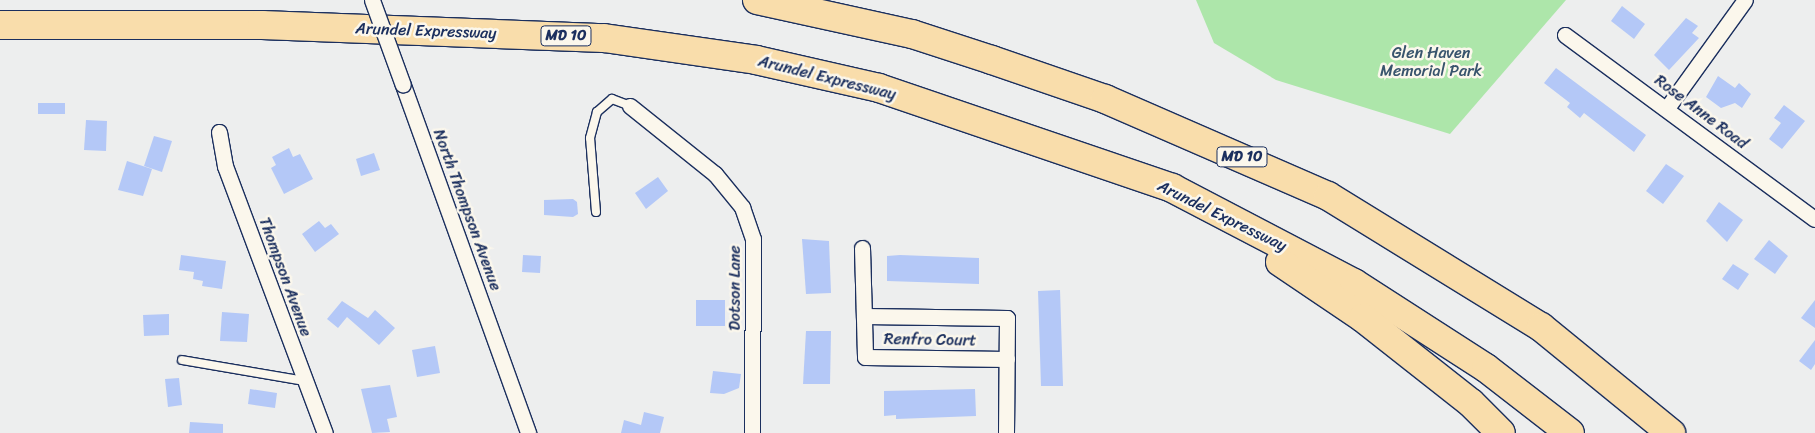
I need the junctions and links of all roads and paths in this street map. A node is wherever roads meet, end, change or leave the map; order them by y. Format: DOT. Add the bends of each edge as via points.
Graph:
graph roads {
  1 [pos="372,0"];
  2 [pos="757,0"];
  3 [pos="1745,0"];
  4 [pos="0,25"];
  5 [pos="1565,35"];
  6 [pos="630,106"];
  7 [pos="1667,108"];
  8 [pos="219,132"];
  9 [pos="1172,188"];
  10 [pos="596,212"];
  11 [pos="1815,219"];
  12 [pos="862,248"];
  13 [pos="864,316"];
  14 [pos="1007,358"];
  15 [pos="182,360"];
  16 [pos="306,381"];
  17 [pos="325,433"];
  18 [pos="528,433"];
  19 [pos="752,433"];
  20 [pos="1006,433"];
  21 [pos="1501,433"];
  22 [pos="1570,433"];
  23 [pos="1671,433"];
  1 -- 18 [label="street, North Thompson Avenue, bridge"];
  2 -- 23 [label="highway, MD 10" via="912,34 992,60 1105,99 1328,196 1541,327"];
  3 -- 7 [label="street"];
  4 -- 9 [label="highway, Arundel Expressway / MD 10" via="262,25 604,38 756,60 879,88"];
  5 -- 7 [label="street, Rose Anne Road"];
  6 -- 10 [label="lane" via="612,99 596,112 590,138"];
  6 -- 19 [label="street, Dotson Lane" via="715,174 742,207 753,239"];
  7 -- 11 [label="street, Rose Anne Road"];
  8 -- 16 [label="street, Thompson Avenue" via="225,166"];
  9 -- 21 [label="highway" via="1242,243 1286,264 1364,318 1471,403"];
  9 -- 22 [label="highway, Arundel Expressway / MD 10" via="1354,283 1486,368"];
  12 -- 13 [label="street, Renfro Court"];
  13 -- 14 [label="street, Renfro Court" via="1007,318"];
  13 -- 14 [label="street, Renfro Court" via="865,357"];
  14 -- 20 [label="street"];
  15 -- 16 [label="lane"];
  16 -- 17 [label="street, Thompson Avenue"];
}
